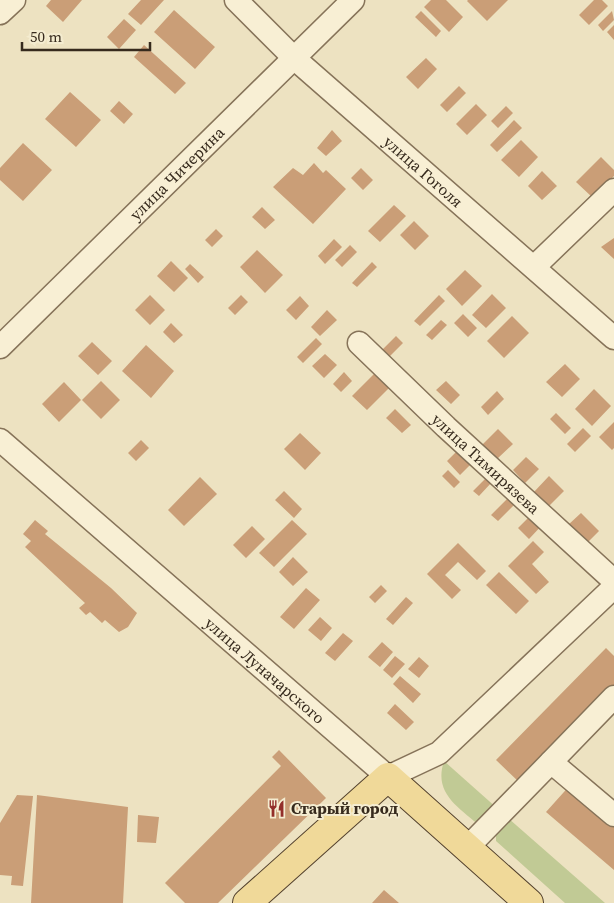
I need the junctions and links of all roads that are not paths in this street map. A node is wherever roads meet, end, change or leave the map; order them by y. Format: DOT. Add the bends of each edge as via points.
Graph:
graph roads {
  1 [pos="14,0"];
  2 [pos="236,0"];
  3 [pos="353,0"];
  4 [pos="0,13"];
  5 [pos="295,59"];
  6 [pos="614,190"];
  7 [pos="534,267"];
  8 [pos="614,338"];
  9 [pos="360,343"];
  10 [pos="0,347"];
  11 [pos="0,440"];
  12 [pos="614,581"];
  13 [pos="614,587"];
  14 [pos="614,697"];
  15 [pos="551,762"];
  16 [pos="388,777"];
  17 [pos="614,815"];
  18 [pos="467,848"];
  19 [pos="247,903"];
  20 [pos="529,903"];
  1 -- 4 [label="street"];
  2 -- 5 [label="street, улица Гоголя"];
  3 -- 5 [label="street, улица Чичерина"];
  5 -- 7 [label="street, улица Гоголя"];
  5 -- 10 [label="street, улица Чичерина"];
  6 -- 7 [label="street"];
  7 -- 8 [label="street, улица Гоголя"];
  9 -- 12 [label="street, улица Тимирязева"];
  11 -- 16 [label="street, улица Луначарского"];
  13 -- 16 [label="street" via="439,753"];
  14 -- 15 [label="street"];
  15 -- 17 [label="street"];
  15 -- 18 [label="street"];
  16 -- 18 [label="main road, улица Луначарского"];
  16 -- 19 [label="main road"];
  18 -- 20 [label="main road, улица Луначарского"];
}
